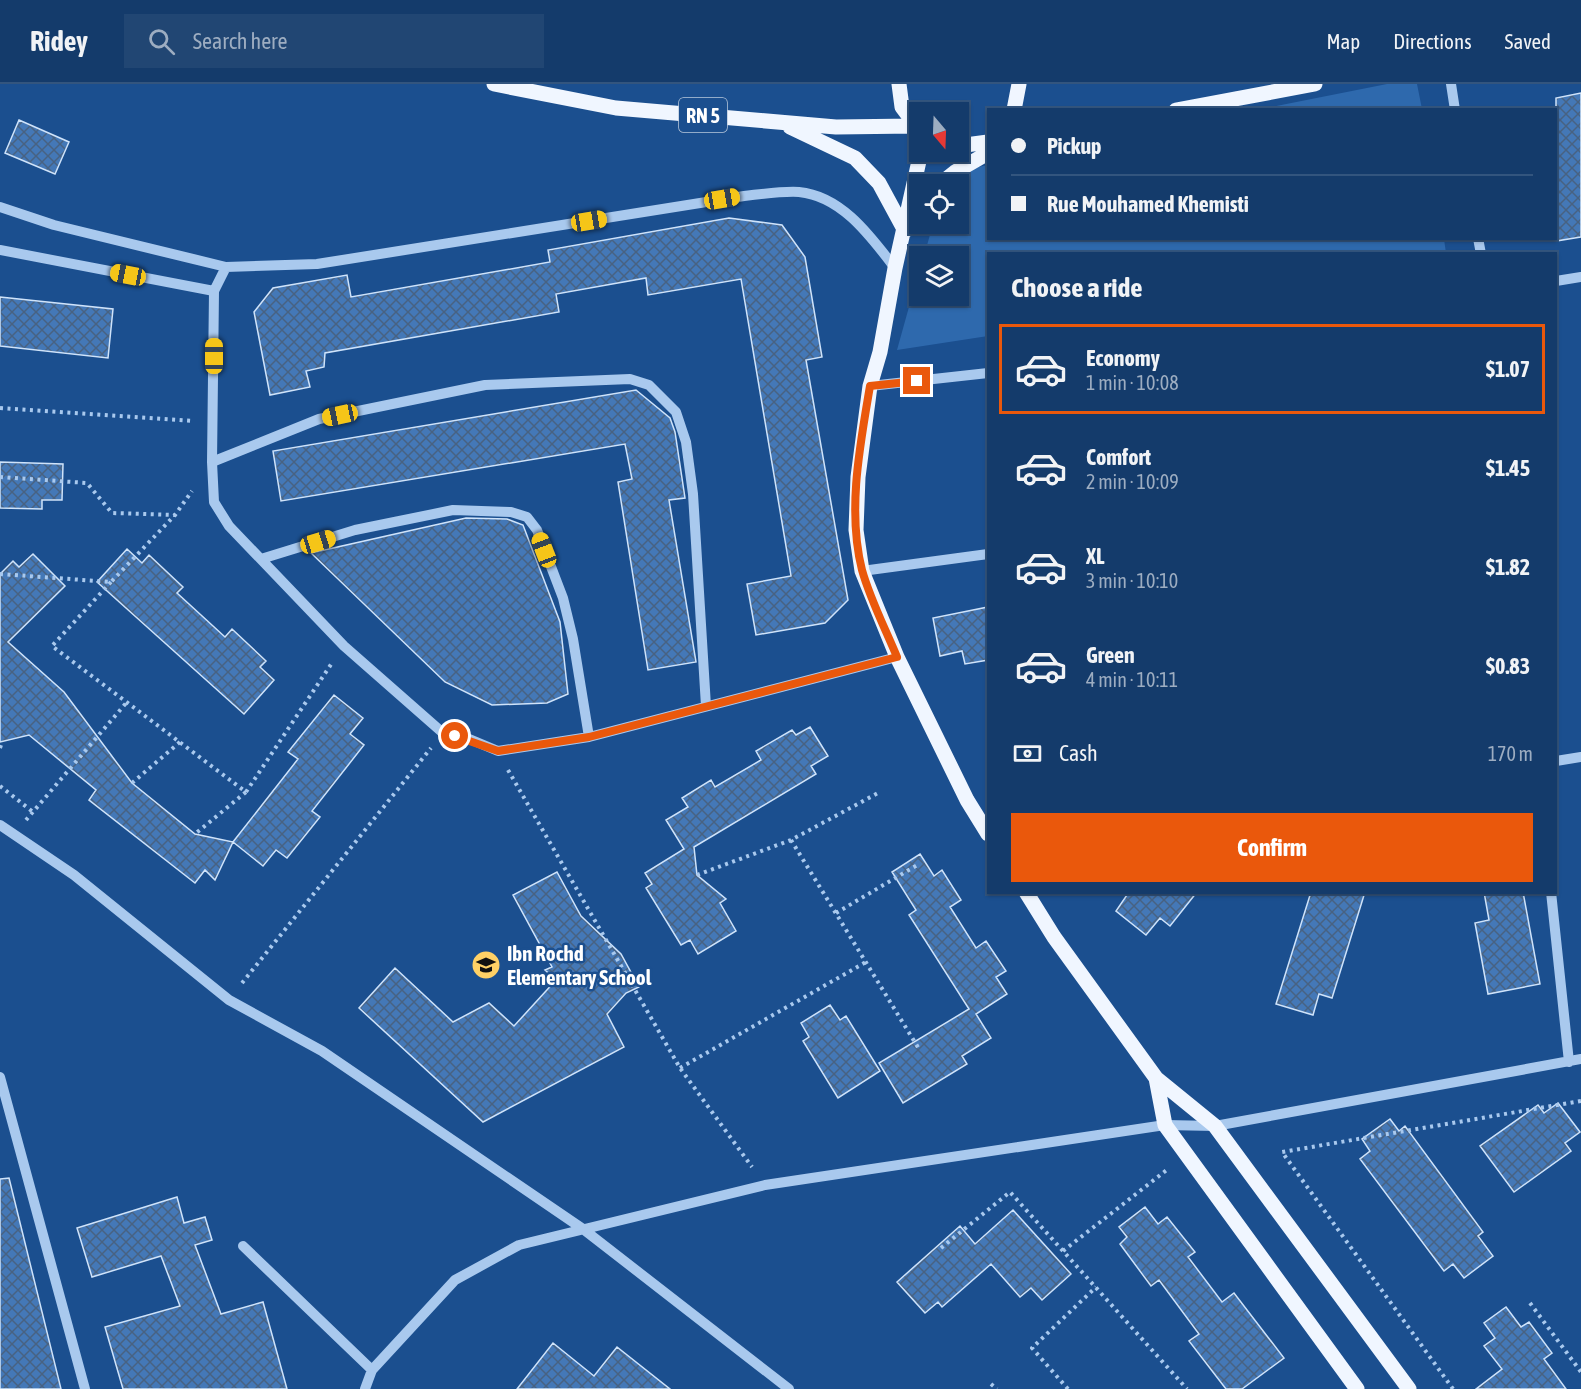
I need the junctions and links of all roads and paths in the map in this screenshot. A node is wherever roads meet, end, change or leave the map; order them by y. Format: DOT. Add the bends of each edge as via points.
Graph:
graph roads {
  1 [pos="495,84"];
  2 [pos="899,84"];
  3 [pos="1019,84"];
  4 [pos="1315,84"];
  5 [pos="1451,84"];
  6 [pos="1014,108"];
  7 [pos="1187,108"];
  8 [pos="1455,108"];
  9 [pos="909,117"];
  10 [pos="782,123"];
  11 [pos="909,129"];
  12 [pos="987,145"];
  13 [pos="969,146"];
  14 [pos="987,146"];
  15 [pos="952,174"];
  16 [pos="0,207"];
  17 [pos="909,221"];
  18 [pos="905,231"];
  19 [pos="0,250"];
  20 [pos="226,267"];
  21 [pos="895,268"];
  22 [pos="1581,277"];
  23 [pos="1557,281"];
  24 [pos="214,291"];
  25 [pos="987,373"];
  26 [pos="870,386"];
  27 [pos="0,408"];
  28 [pos="213,422"];
  29 [pos="212,462"];
  30 [pos="0,477"];
  31 [pos="176,515"];
  32 [pos="987,554"];
  33 [pos="261,558"];
  34 [pos="862,571"];
  35 [pos="0,574"];
  36 [pos="111,582"];
  37 [pos="344,646"];
  38 [pos="897,657"];
  39 [pos="127,702"];
  40 [pos="706,706"];
  41 [pos="443,733"];
  42 [pos="589,737"];
  43 [pos="2,742"];
  44 [pos="180,742"];
  45 [pos="0,748"];
  46 [pos="498,751"];
  47 [pos="1581,757"];
  48 [pos="1557,761"];
  49 [pos="132,783"];
  50 [pos="0,786"];
  51 [pos="246,792"];
  52 [pos="878,793"];
  53 [pos="33,812"];
  54 [pos="0,825"];
  55 [pos="987,832"];
  56 [pos="13,834"];
  57 [pos="195,834"];
  58 [pos="791,840"];
  59 [pos="919,864"];
  60 [pos="698,875"];
  61 [pos="1027,894"];
  62 [pos="1551,894"];
  63 [pos="836,913"];
  64 [pos="866,962"];
  65 [pos="228,1000"];
  66 [pos="919,1049"];
  67 [pos="1581,1059"];
  68 [pos="1569,1062"];
  69 [pos="680,1068"];
  70 [pos="0,1077"];
  71 [pos="1156,1078"];
  72 [pos="1581,1101"];
  73 [pos="1165,1125"];
  74 [pos="1215,1126"];
  75 [pos="1186,1155"];
  76 [pos="765,1185"];
  77 [pos="582,1229"];
  78 [pos="243,1246"];
  79 [pos="941,1248"];
  80 [pos="1063,1251"];
  81 [pos="1096,1287"];
  82 [pos="1530,1303"];
  83 [pos="372,1370"];
  84 [pos="1581,1372"];
  85 [pos="991,1384"];
  86 [pos="85,1389"];
  87 [pos="365,1389"];
  88 [pos="789,1389"];
  89 [pos="997,1389"];
  90 [pos="1068,1389"];
  91 [pos="1187,1389"];
  92 [pos="1357,1389"];
  93 [pos="1409,1389"];
  94 [pos="1453,1389"];
  1 -- 10 [label="main road, RN 5" via="616,108"];
  2 -- 9 [label="main road" via="902,107"];
  3 -- 6 [label="main road"];
  4 -- 7 [label="main road"];
  5 -- 8 [label="street"];
  10 -- 11 [label="main road, RN 5"];
  10 -- 18 [label="main road" via="855,158 879,183"];
  12 -- 13 [label="main road"];
  14 -- 15 [label="main road"];
  16 -- 20 [label="street" via="54,225"];
  17 -- 18 [label="main road"];
  18 -- 21 [label="main road"];
  19 -- 24 [label="street"];
  20 -- 21 [label="street" via="317,264 744,196 800,192 824,198 855,220"];
  20 -- 24 [label="street"];
  21 -- 26 [label="main road"];
  22 -- 23 [label="street"];
  24 -- 28 [label="street"];
  25 -- 26 [label="street"];
  26 -- 34 [label="main road" via="858,477 856,530"];
  27 -- 28 [label="path"];
  28 -- 29 [label="street"];
  29 -- 31 [label="path"];
  29 -- 33 [label="street" via="214,502 229,526"];
  29 -- 40 [label="street" via="320,419 484,385 630,379 649,385 676,412 686,442 693,494"];
  30 -- 31 [label="path" via="87,483 112,513"];
  31 -- 36 [label="path"];
  32 -- 34 [label="street"];
  33 -- 37 [label="street"];
  33 -- 42 [label="street" via="356,530 453,510 511,512 527,517 537,530 563,598"];
  34 -- 38 [label="main road"];
  35 -- 36 [label="path"];
  36 -- 39 [label="path" via="52,646"];
  37 -- 41 [label="street"];
  37 -- 51 [label="path"];
  38 -- 40 [label="street"];
  38 -- 55 [label="main road" via="967,800"];
  39 -- 44 [label="path"];
  39 -- 53 [label="path"];
  40 -- 42 [label="street"];
  41 -- 46 [label="street"];
  41 -- 65 [label="path"];
  42 -- 46 [label="street"];
  43 -- 45 [label="path"];
  44 -- 49 [label="path"];
  44 -- 51 [label="path"];
  46 -- 69 [label="path"];
  47 -- 48 [label="street"];
  50 -- 53 [label="path"];
  51 -- 57 [label="path"];
  52 -- 58 [label="path"];
  53 -- 56 [label="path"];
  54 -- 56 [label="street"];
  56 -- 65 [label="street" via="74,874"];
  58 -- 60 [label="path"];
  58 -- 63 [label="path"];
  59 -- 63 [label="path"];
  61 -- 71 [label="main road"];
  62 -- 68 [label="street"];
  63 -- 64 [label="path"];
  64 -- 66 [label="path"];
  64 -- 69 [label="path"];
  65 -- 77 [label="street" via="322,1051"];
  67 -- 68 [label="street"];
  68 -- 74 [label="street"];
  69 -- 76 [label="path"];
  70 -- 86 [label="street"];
  71 -- 73 [label="main road"];
  71 -- 74 [label="main road"];
  72 -- 94 [label="path" via="1282,1152"];
  73 -- 74 [label="street"];
  73 -- 75 [label="main road"];
  73 -- 76 [label="street"];
  74 -- 93 [label="main road"];
  75 -- 80 [label="path"];
  75 -- 92 [label="main road"];
  76 -- 77 [label="street"];
  77 -- 83 [label="street" via="519,1245 455,1280"];
  77 -- 88 [label="street"];
  78 -- 83 [label="street"];
  79 -- 80 [label="path" via="1010,1192"];
  80 -- 81 [label="path"];
  81 -- 90 [label="path" via="1032,1348"];
  81 -- 91 [label="path"];
  82 -- 84 [label="path"];
  83 -- 87 [label="street"];
  85 -- 89 [label="path"];
}
